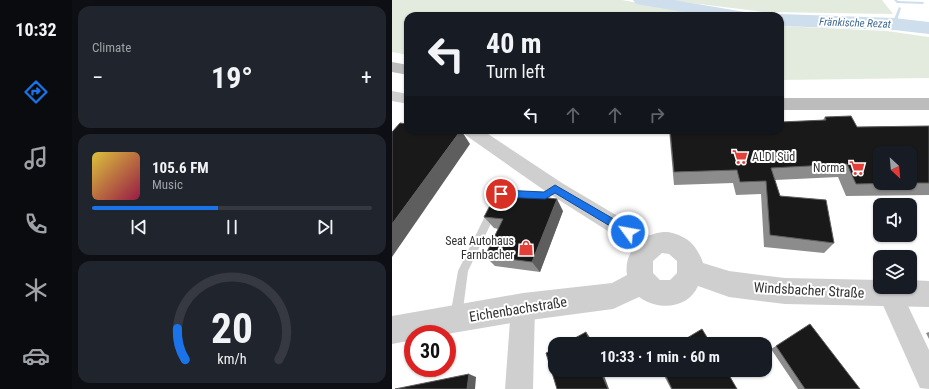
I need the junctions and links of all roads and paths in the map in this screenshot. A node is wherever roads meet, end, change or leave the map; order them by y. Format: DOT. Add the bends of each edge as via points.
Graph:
graph roads {
  1 [pos="392,67"];
  2 [pos="404,69"];
  3 [pos="784,91"];
  4 [pos="929,91"];
  5 [pos="392,96"];
  6 [pos="404,98"];
  7 [pos="784,104"];
  8 [pos="929,104"];
  9 [pos="476,134"];
  10 [pos="555,188"];
  11 [pos="651,247"];
  12 [pos="691,271"];
  13 [pos="642,282"];
  14 [pos="873,294"];
  15 [pos="890,294"];
  16 [pos="917,294"];
  17 [pos="929,294"];
  18 [pos="523,307"];
  19 [pos="455,319"];
  20 [pos="392,330"];
  21 [pos="929,379"];
  22 [pos="519,389"];
  1 -- 2 [label="main road"];
  3 -- 4 [label="main road"];
  5 -- 6 [label="street"];
  7 -- 8 [label="main road"];
  9 -- 10 [label="street"];
  10 -- 11 [label="street"];
  10 -- 19 [label="lane" via="545,196 501,194 463,271"];
  11 -- 12 [label="street" via="667,243 682,249 688,255"];
  11 -- 13 [label="street" via="644,252 638,266"];
  12 -- 13 [label="street" via="689,280 676,291 657,292"];
  12 -- 14 [label="street, Windsbacher Straße" via="729,284 785,291"];
  13 -- 18 [label="street, Eichenbachstraße" via="613,296"];
  15 -- 21 [label="street"];
  16 -- 17 [label="street, Windsbacher Straße"];
  18 -- 19 [label="street, Eichenbachstraße"];
  18 -- 22 [label="street"];
  19 -- 20 [label="street, Eichenbachstraße"];
}
